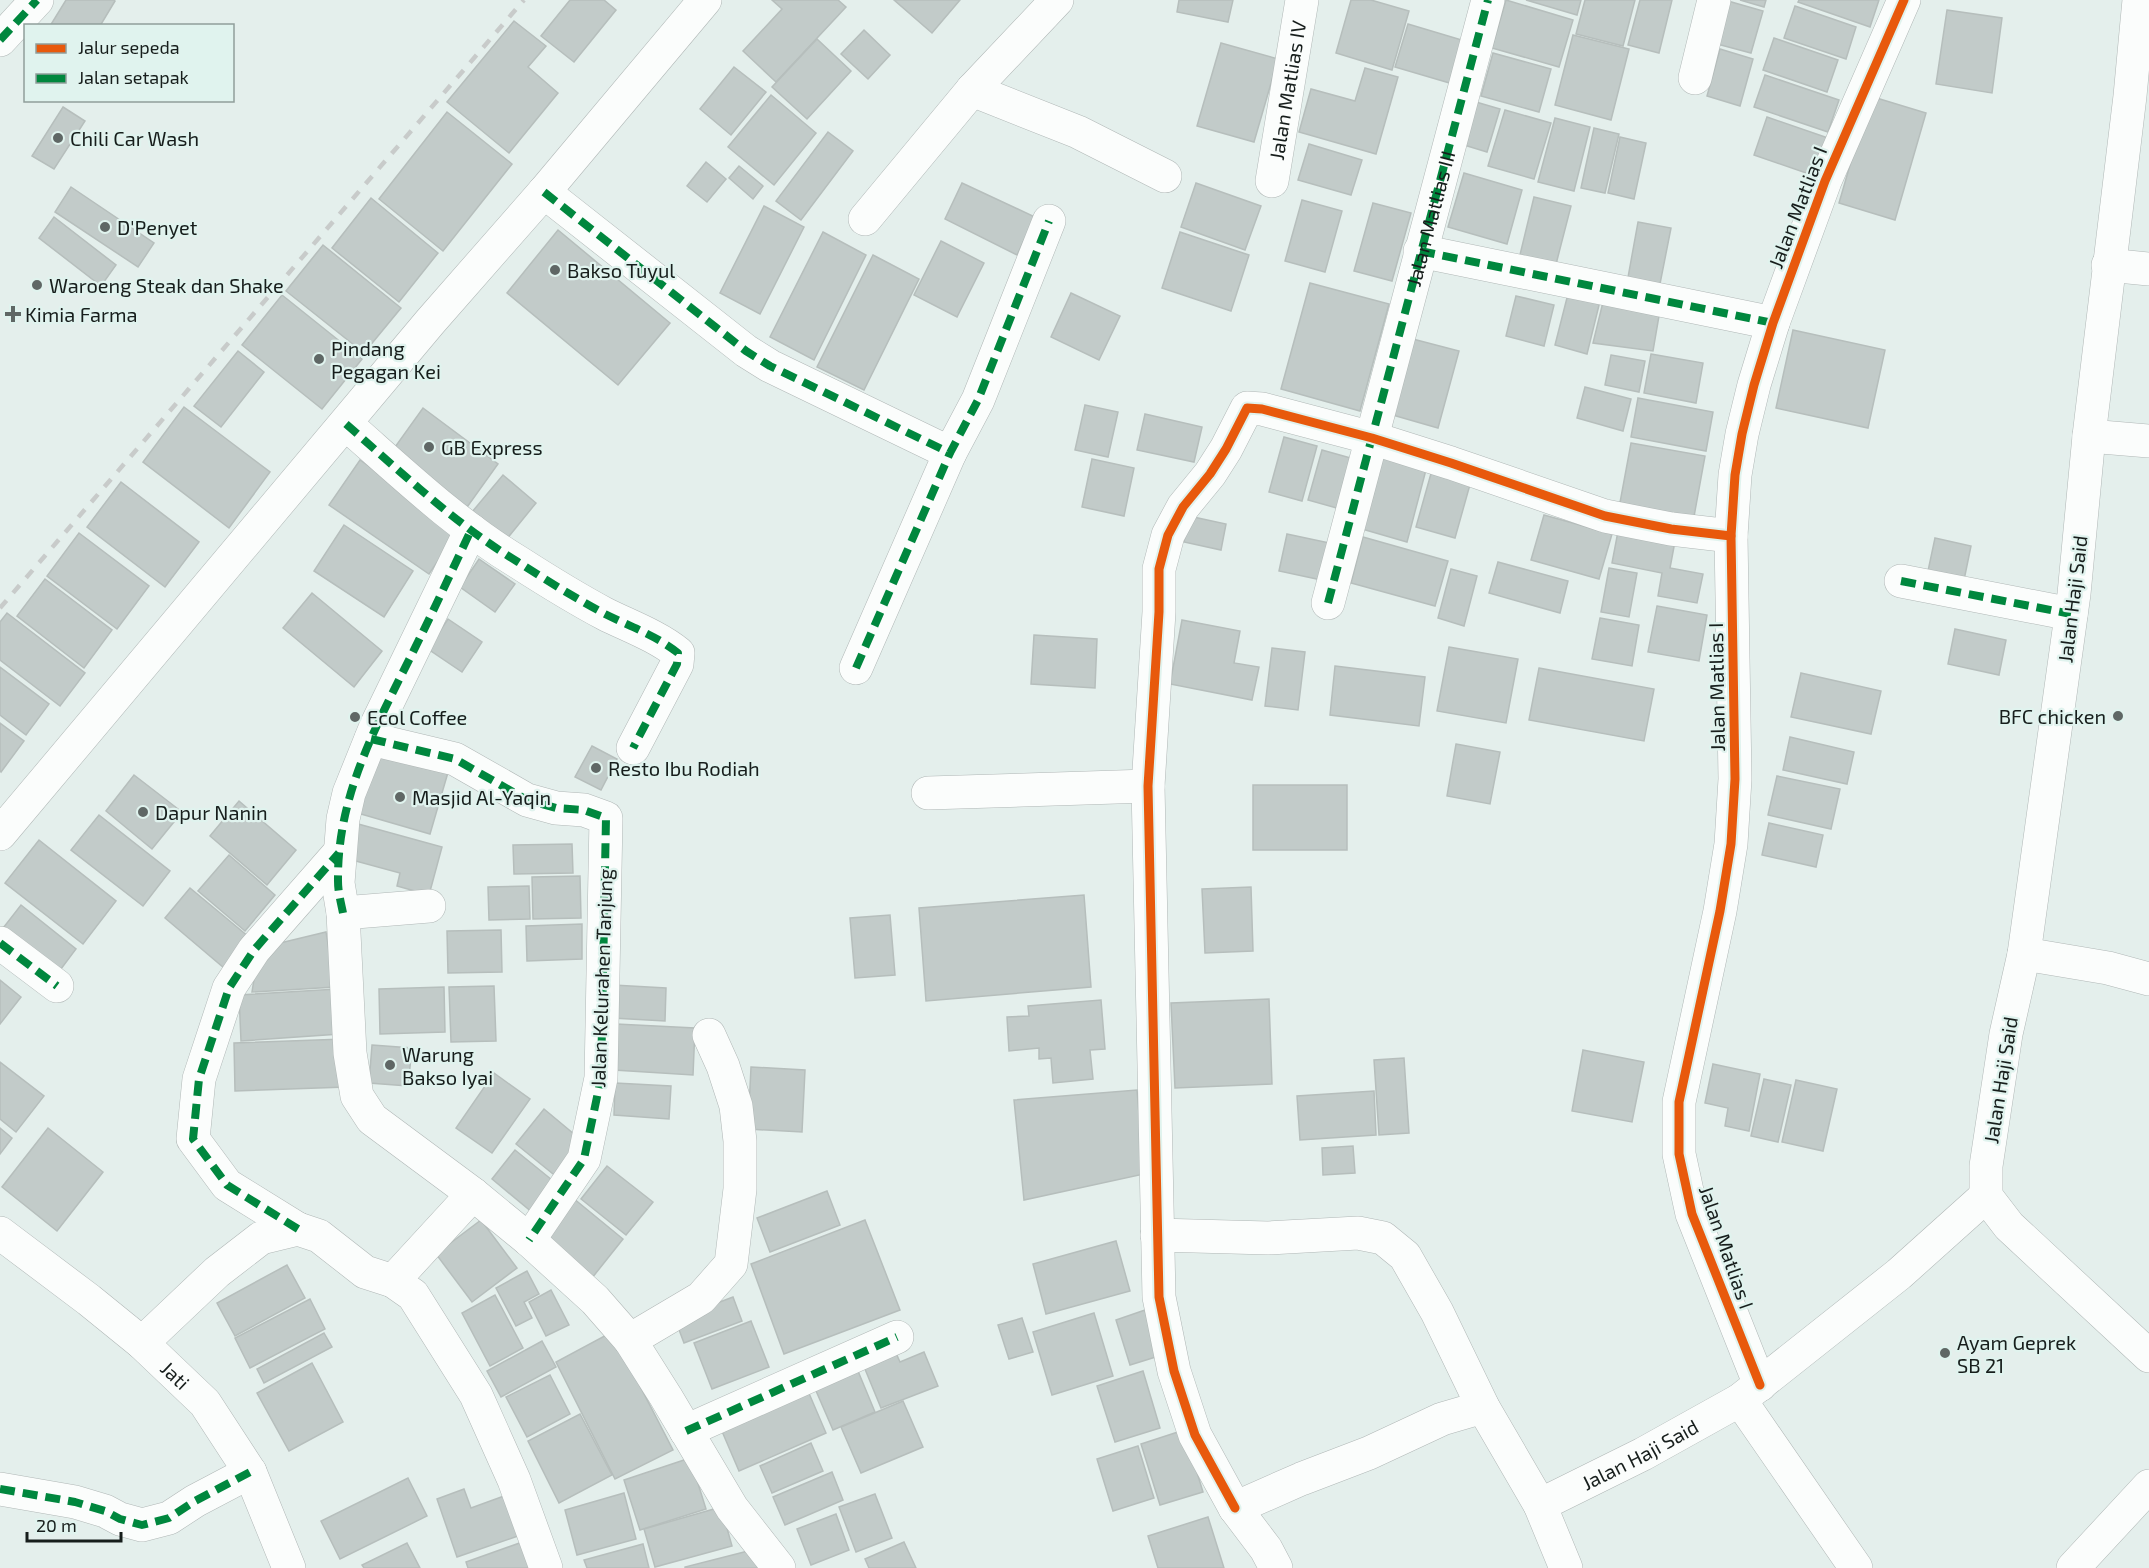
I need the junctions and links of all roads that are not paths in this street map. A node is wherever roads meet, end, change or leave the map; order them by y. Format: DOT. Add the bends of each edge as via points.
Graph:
graph roads {
  1 [pos="37,0"];
  2 [pos="705,0"];
  3 [pos="1057,0"];
  4 [pos="1302,0"];
  5 [pos="1488,0"];
  6 [pos="1714,0"];
  7 [pos="1904,0"];
  8 [pos="2139,0"];
  9 [pos="0,40"];
  10 [pos="1695,78"];
  11 [pos="972,90"];
  12 [pos="2140,97"];
  13 [pos="1165,176"];
  14 [pos="1272,181"];
  15 [pos="544,192"];
  16 [pos="865,219"];
  17 [pos="1049,221"];
  18 [pos="1420,252"];
  19 [pos="2108,265"];
  20 [pos="2149,268"];
  21 [pos="1773,323"];
  22 [pos="346,424"];
  23 [pos="2089,436"];
  24 [pos="1372,438"];
  25 [pos="2149,441"];
  26 [pos="950,453"];
  27 [pos="471,530"];
  28 [pos="1731,536"];
  29 [pos="1901,581"];
  30 [pos="1328,603"];
  31 [pos="2071,614"];
  32 [pos="856,668"];
  33 [pos="370,739"];
  34 [pos="633,748"];
  35 [pos="1148,786"];
  36 [pos="928,793"];
  37 [pos="0,834"];
  38 [pos="339,853"];
  39 [pos="429,906"];
  40 [pos="343,913"];
  41 [pos="0,943"];
  42 [pos="2024,954"];
  43 [pos="2149,979"];
  44 [pos="57,986"];
  45 [pos="709,1035"];
  46 [pos="473,1194"];
  47 [pos="1986,1196"];
  48 [pos="298,1229"];
  49 [pos="0,1233"];
  50 [pos="1157,1235"];
  51 [pos="529,1240"];
  52 [pos="393,1281"];
  53 [pos="897,1337"];
  54 [pos="630,1340"];
  55 [pos="142,1343"];
  56 [pos="2149,1356"];
  57 [pos="1750,1393"];
  58 [pos="1484,1407"];
  59 [pos="686,1431"];
  60 [pos="250,1472"];
  61 [pos="2149,1486"];
  62 [pos="0,1489"];
  63 [pos="1540,1504"];
  64 [pos="1235,1508"];
  65 [pos="289,1568"];
  66 [pos="546,1568"];
  67 [pos="779,1568"];
  68 [pos="1276,1568"];
  69 [pos="1566,1568"];
  70 [pos="1856,1568"];
  71 [pos="2073,1568"];
  1 -- 9 [label="street"];
  2 -- 15 [label="street"];
  3 -- 11 [label="street"];
  4 -- 14 [label="street, Jalan Matlias IV"];
  5 -- 18 [label="street, Jalan Matlias III"];
  6 -- 10 [label="street"];
  7 -- 21 [label="street, Jalan Matlias I" via="1825,181"];
  8 -- 12 [label="street, Jalan Haji Said"];
  11 -- 13 [label="street" via="1078,132"];
  11 -- 16 [label="street"];
  12 -- 19 [label="street, Jalan Haji Said"];
  15 -- 22 [label="street"];
  15 -- 26 [label="street" via="758,358"];
  17 -- 26 [label="street" via="978,400"];
  18 -- 21 [label="street"];
  18 -- 24 [label="street, Jalan Matlias III"];
  19 -- 20 [label="street"];
  19 -- 23 [label="street, Jalan Haji Said"];
  21 -- 28 [label="street, Jalan Matlias I" via="1742,434"];
  22 -- 27 [label="street"];
  22 -- 37 [label="street"];
  23 -- 25 [label="street"];
  23 -- 31 [label="street, Jalan Haji Said"];
  24 -- 28 [label="street" via="1605,516"];
  24 -- 30 [label="street, Jalan Matlias III"];
  24 -- 35 [label="street" via="1247,408 1210,474 1183,507 1168,535 1159,569"];
  26 -- 32 [label="street"];
  27 -- 33 [label="street"];
  27 -- 34 [label="street" via="515,561 678,653 677,664"];
  28 -- 57 [label="street, Jalan Matlias I" via="1735,779 1731,844 1679,1102 1679,1154 1692,1214"];
  29 -- 31 [label="street"];
  31 -- 42 [label="street, Jalan Haji Said"];
  33 -- 38 [label="street" via="349,793"];
  33 -- 51 [label="street, Jalan Kelurahen Tanjung" via="455,759 527,800 606,818 601,1078 584,1160"];
  35 -- 36 [label="street"];
  35 -- 50 [label="street"];
  38 -- 40 [label="street" via="338,884"];
  38 -- 48 [label="street" via="254,950 229,988 199,1079 193,1139 227,1185"];
  39 -- 40 [label="street"];
  40 -- 46 [label="street" via="350,1053 357,1096 372,1119"];
  41 -- 44 [label="street"];
  42 -- 43 [label="street"];
  42 -- 47 [label="street, Jalan Haji Said" via="2006,1034 1986,1166"];
  45 -- 54 [label="street" via="736,1106 740,1189 731,1264 701,1298"];
  46 -- 51 [label="street"];
  46 -- 52 [label="street"];
  47 -- 56 [label="street" via="2009,1226"];
  47 -- 57 [label="street, Jalan Haji Said" via="1899,1274"];
  48 -- 52 [label="street" via="319,1236 365,1272"];
  48 -- 55 [label="street" via="261,1238 217,1272"];
  49 -- 55 [label="street, Jati"];
  50 -- 58 [label="street" via="1268,1238 1358,1233 1383,1238 1405,1256"];
  50 -- 64 [label="street" via="1159,1297 1174,1371 1194,1436"];
  51 -- 54 [label="street" via="595,1300"];
  52 -- 66 [label="street" via="413,1295 476,1395 514,1480"];
  53 -- 59 [label="street"];
  54 -- 59 [label="street"];
  55 -- 60 [label="street, Jati" via="205,1403"];
  57 -- 63 [label="street, Jalan Haji Said" via="1643,1454"];
  57 -- 70 [label="street"];
  58 -- 63 [label="street"];
  58 -- 64 [label="street" via="1442,1419"];
  59 -- 67 [label="street" via="732,1508"];
  60 -- 62 [label="street" via="169,1518 142,1526 75,1502"];
  60 -- 65 [label="street, Jati"];
  61 -- 71 [label="street"];
  63 -- 69 [label="street"];
  64 -- 68 [label="street"];
}
